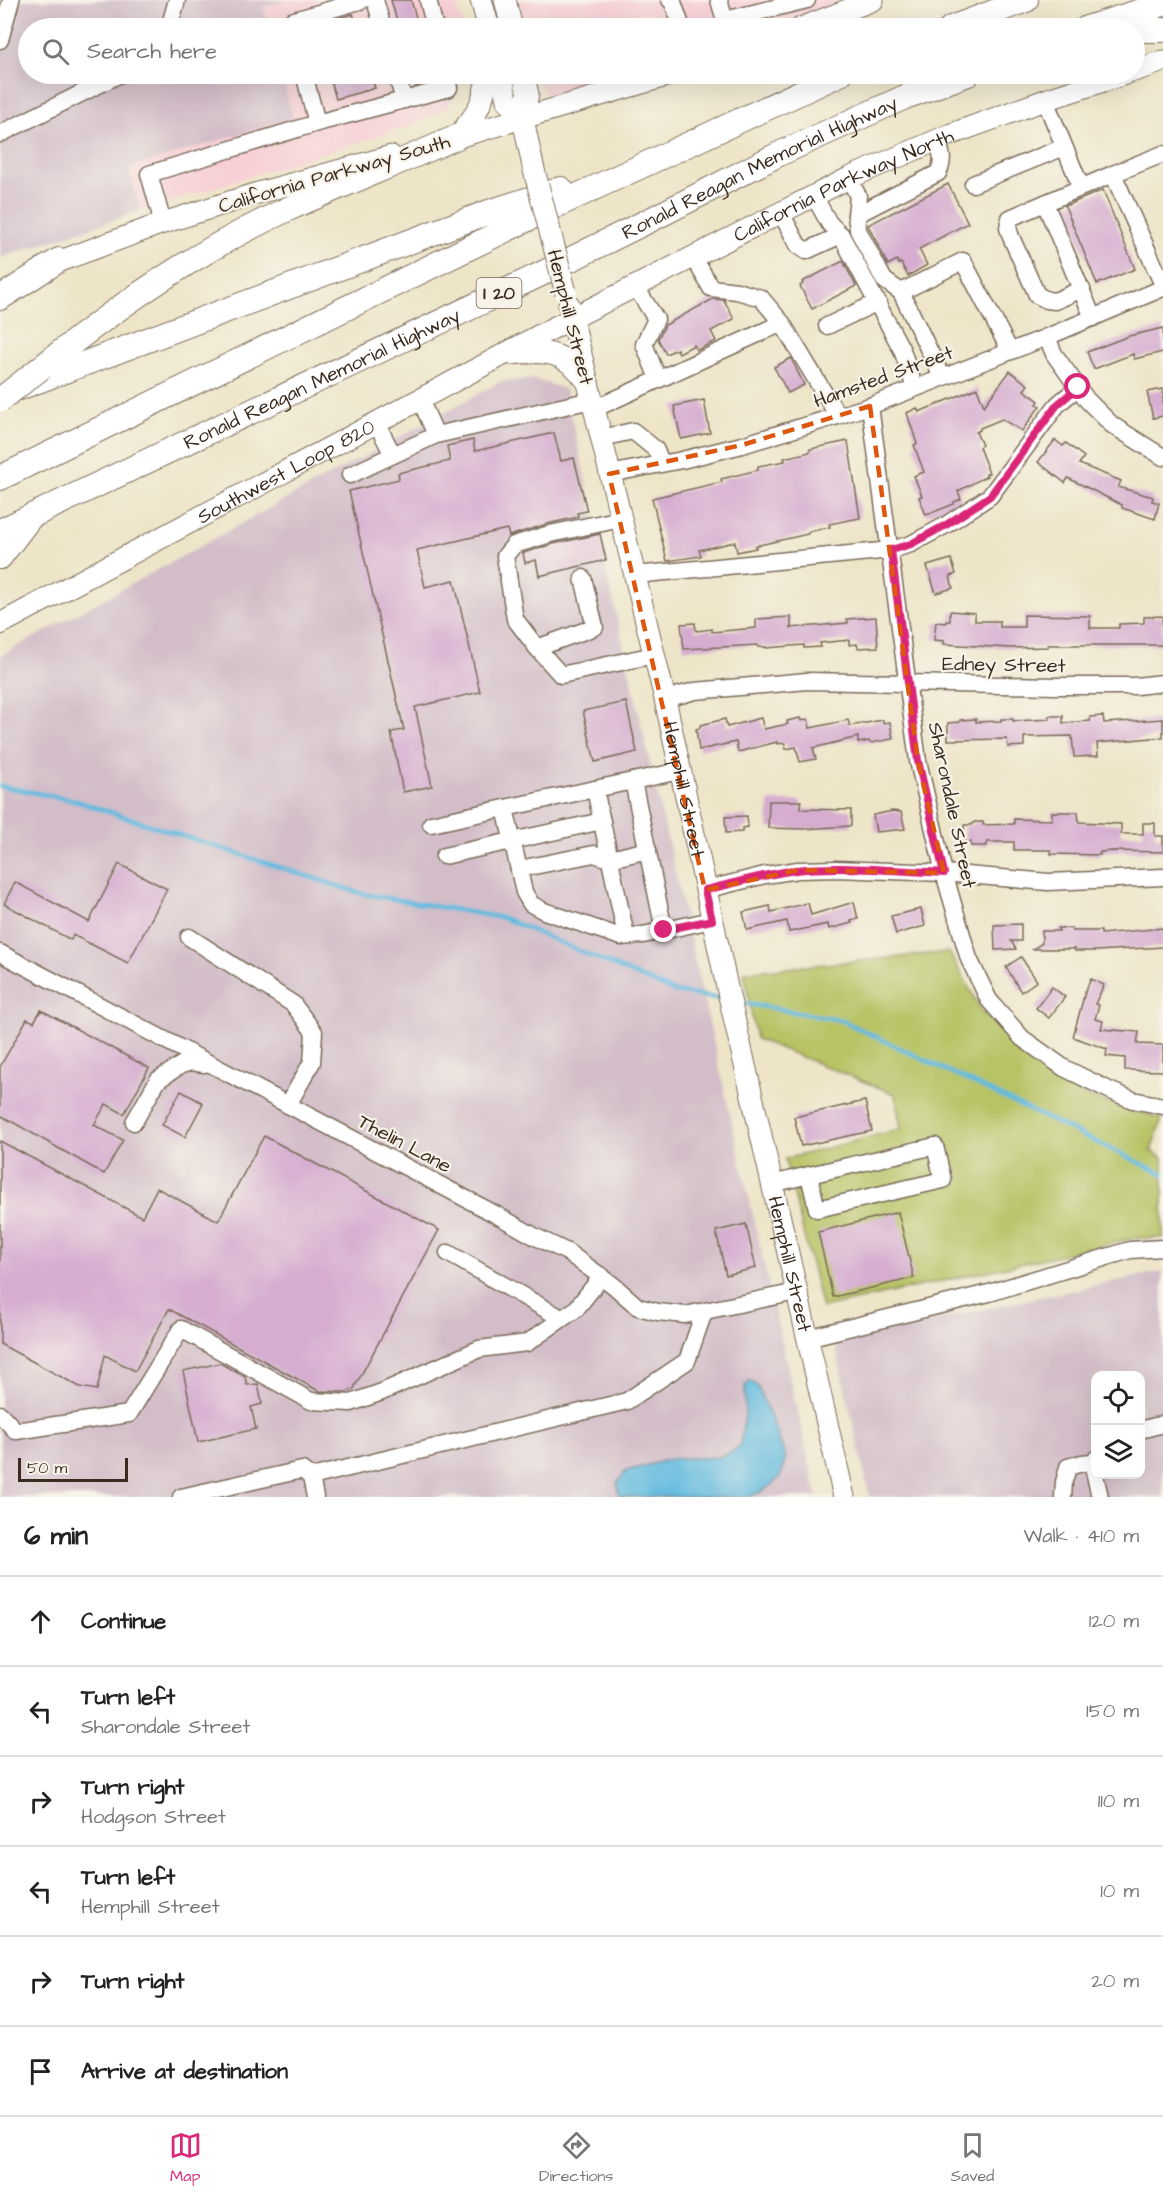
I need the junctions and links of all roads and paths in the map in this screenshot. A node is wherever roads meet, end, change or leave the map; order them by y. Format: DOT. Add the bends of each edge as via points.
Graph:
graph roads {
  1 [pos="11,0"];
  2 [pos="177,0"];
  3 [pos="363,0"];
  4 [pos="375,0"];
  5 [pos="428,0"];
  6 [pos="481,0"];
  7 [pos="505,0"];
  8 [pos="670,0"];
  9 [pos="719,0"];
  10 [pos="807,0"];
  11 [pos="873,0"];
  12 [pos="1026,0"];
  13 [pos="1163,4"];
  14 [pos="172,18"];
  15 [pos="301,18"];
  16 [pos="380,18"];
  17 [pos="432,18"];
  18 [pos="486,18"];
  19 [pos="510,18"];
  20 [pos="679,18"];
  21 [pos="724,18"];
  22 [pos="749,18"];
  23 [pos="827,18"];
  24 [pos="978,18"];
  25 [pos="1119,18"];
  26 [pos="1145,30"];
  27 [pos="1163,30"];
  28 [pos="0,40"];
  29 [pos="1162,64"];
  30 [pos="1145,68"];
  31 [pos="100,84"];
  32 [pos="307,84"];
  33 [pos="399,84"];
  34 [pos="448,84"];
  35 [pos="486,84"];
  36 [pos="503,84"];
  37 [pos="526,84"];
  38 [pos="640,84"];
  39 [pos="819,84"];
  40 [pos="941,84"];
  41 [pos="1094,84"];
  42 [pos="404,100"];
  43 [pos="1045,100"];
  44 [pos="523,119"];
  45 [pos="317,123"];
  46 [pos="0,134"];
  47 [pos="457,137"];
  48 [pos="937,140"];
  49 [pos="1064,147"];
  50 [pos="1163,154"];
  51 [pos="642,167"];
  52 [pos="1113,174"];
  53 [pos="849,178"];
  54 [pos="973,184"];
  55 [pos="1081,187"];
  56 [pos="814,196"];
  57 [pos="1045,203"];
  58 [pos="781,213"];
  59 [pos="856,215"];
  60 [pos="163,223"];
  61 [pos="841,235"];
  62 [pos="693,256"];
  63 [pos="59,260"];
  64 [pos="635,286"];
  65 [pos="1163,287"];
  66 [pos="0,288"];
  67 [pos="1082,289"];
  68 [pos="901,292"];
  69 [pos="0,298"];
  70 [pos="878,302"];
  71 [pos="572,318"];
  72 [pos="1093,318"];
  73 [pos="782,322"];
  74 [pos="827,326"];
  75 [pos="1047,337"];
  76 [pos="1010,351"];
  77 [pos="501,355"];
  78 [pos="942,377"];
  79 [pos="658,379"];
  80 [pos="1078,387"];
  81 [pos="915,388"];
  82 [pos="591,397"];
  83 [pos="0,398"];
  84 [pos="420,399"];
  85 [pos="870,406"];
  86 [pos="838,416"];
  87 [pos="376,422"];
  88 [pos="436,435"];
  89 [pos="601,438"];
  90 [pos="393,455"];
  91 [pos="1163,457"];
  92 [pos="662,463"];
  93 [pos="609,474"];
  94 [pos="350,475"];
  95 [pos="0,478"];
  96 [pos="31,516"];
  97 [pos="621,519"];
  98 [pos="0,531"];
  99 [pos="891,550"];
  100 [pos="0,557"];
  101 [pos="635,575"];
  102 [pos="583,578"];
  103 [pos="0,624"];
  104 [pos="537,648"];
  105 [pos="654,656"];
  106 [pos="1163,683"];
  107 [pos="909,684"];
  108 [pos="665,699"];
  109 [pos="680,771"];
  110 [pos="633,781"];
  111 [pos="595,789"];
  112 [pos="505,808"];
  113 [pos="602,821"];
  114 [pos="431,824"];
  115 [pos="513,842"];
  116 [pos="648,850"];
  117 [pos="444,856"];
  118 [pos="610,859"];
  119 [pos="519,868"];
  120 [pos="944,873"];
  121 [pos="1163,877"];
  122 [pos="705,890"];
  123 [pos="712,920"];
  124 [pos="664,930"];
  125 [pos="627,936"];
  126 [pos="189,937"];
  127 [pos="1,955"];
  128 [pos="211,1065"];
  129 [pos="288,1105"];
  130 [pos="1163,1106"];
  131 [pos="134,1122"];
  132 [pos="809,1175"];
  133 [pos="772,1184"];
  134 [pos="1163,1248"];
  135 [pos="448,1253"];
  136 [pos="602,1276"];
  137 [pos="797,1292"];
  138 [pos="704,1312"];
  139 [pos="561,1318"];
  140 [pos="807,1338"];
  141 [pos="0,1414"];
  142 [pos="1163,1424"];
  143 [pos="1145,1429"];
  144 [pos="1091,1461"];
  145 [pos="311,1477"];
  146 [pos="1097,1479"];
  147 [pos="181,1497"];
  148 [pos="315,1497"];
  149 [pos="844,1497"];
  150 [pos="1063,1497"];
  151 [pos="1100,1497"];
  1 -- 28 [label="street"];
  2 -- 14 [label="street"];
  3 -- 15 [label="street"];
  4 -- 16 [label="street"];
  5 -- 17 [label="street"];
  6 -- 18 [label="main road"];
  7 -- 19 [label="main road"];
  8 -- 20 [label="street"];
  9 -- 21 [label="street"];
  10 -- 22 [label="street"];
  11 -- 23 [label="main road"];
  12 -- 24 [label="highway"];
  13 -- 25 [label="highway"];
  26 -- 27 [label="highway"];
  29 -- 30 [label="main road"];
  31 -- 46 [label="street"];
  32 -- 45 [label="street"];
  33 -- 42 [label="street"];
  34 -- 42 [label="street" via="449,88"];
  35 -- 47 [label="main road" via="484,98 470,124"];
  36 -- 44 [label="main road" via="507,100"];
  37 -- 44 [label="main road" via="528,94"];
  38 -- 44 [label="main road, California Parkway South"];
  39 -- 51 [label="highway"];
  40 -- 96 [label="highway, Ronald Reagan Memorial Highway / I 20" via="779,154 528,280"];
  41 -- 43 [label="main road, California Parkway North"];
  42 -- 45 [label="street"];
  43 -- 48 [label="main road, California Parkway North"];
  43 -- 49 [label="street"];
  44 -- 47 [label="main road, California Parkway South"];
  44 -- 71 [label="main road, Hemphill Street, bridge"];
  45 -- 60 [label="street" via="148,174"];
  47 -- 60 [label="main road, California Parkway South"];
  47 -- 83 [label="highway, bridge" via="288,210 223,243 168,275"];
  48 -- 53 [label="main road, California Parkway North"];
  48 -- 59 [label="street" via="943,156 938,173"];
  49 -- 54 [label="street"];
  49 -- 55 [label="street"];
  50 -- 52 [label="street"];
  51 -- 83 [label="highway" via="489,212"];
  51 -- 95 [label="highway" via="439,262"];
  52 -- 55 [label="street"];
  52 -- 65 [label="street"];
  53 -- 56 [label="main road, California Parkway North"];
  53 -- 59 [label="street" via="858,196"];
  55 -- 57 [label="street"];
  56 -- 58 [label="main road, California Parkway North"];
  56 -- 61 [label="street" via="829,223"];
  57 -- 67 [label="street"];
  57 -- 67 [label="street" via="1010,218 1011,237 1037,295 1055,301"];
  58 -- 61 [label="street" via="798,245 806,251"];
  58 -- 62 [label="main road, California Parkway North"];
  59 -- 68 [label="street" via="858,230 884,280"];
  60 -- 63 [label="main road, California Parkway South"];
  61 -- 70 [label="street"];
  62 -- 64 [label="main road, California Parkway North"];
  62 -- 73 [label="street" via="711,288 761,298"];
  63 -- 66 [label="main road, California Parkway South"];
  63 -- 69 [label="highway"];
  64 -- 71 [label="main road, California Parkway North"];
  64 -- 79 [label="street" via="656,319 644,344"];
  65 -- 72 [label="street, Hamsted Street"];
  67 -- 72 [label="street"];
  68 -- 76 [label="street" via="963,261"];
  68 -- 78 [label="street"];
  70 -- 74 [label="street"];
  70 -- 81 [label="street" via="902,350"];
  71 -- 77 [label="main road, Southwest Loop 820"];
  71 -- 82 [label="main road, Hemphill Street"];
  72 -- 75 [label="street, Hamsted Street"];
  73 -- 79 [label="street"];
  73 -- 86 [label="street"];
  75 -- 76 [label="street, Hamsted Street"];
  75 -- 80 [label="street" via="1054,354"];
  76 -- 78 [label="street, Hamsted Street"];
  77 -- 82 [label="main road" via="553,353 570,362"];
  77 -- 84 [label="main road, Southwest Loop 820"];
  78 -- 81 [label="street, Hamsted Street"];
  79 -- 82 [label="street"];
  80 -- 91 [label="street" via="1112,425"];
  80 -- 99 [label="street" via="1057,405 990,496 946,525"];
  81 -- 85 [label="street, Hamsted Street"];
  82 -- 88 [label="street"];
  82 -- 89 [label="main road, Hemphill Street"];
  84 -- 87 [label="main road, Southwest Loop 820"];
  84 -- 88 [label="street"];
  85 -- 86 [label="street, Hamsted Street"];
  85 -- 99 [label="street, Sharondale Street"];
  86 -- 92 [label="street, Hamsted Street" via="742,445"];
  87 -- 90 [label="street"];
  87 -- 103 [label="main road, Southwest Loop 820"];
  88 -- 90 [label="street"];
  89 -- 92 [label="street" via="633,431 655,449"];
  89 -- 93 [label="main road, Hemphill Street"];
  90 -- 94 [label="street"];
  92 -- 93 [label="street, Hamsted Street"];
  93 -- 97 [label="main road, Hemphill Street"];
  96 -- 98 [label="highway, Ronald Reagan Memorial Highway / I 20"];
  96 -- 100 [label="highway"];
  97 -- 101 [label="main road, Hemphill Street"];
  97 -- 104 [label="street" via="514,545 505,556 515,619"];
  99 -- 101 [label="street"];
  99 -- 107 [label="street, Sharondale Street"];
  101 -- 105 [label="main road, Hemphill Street"];
  102 -- 104 [label="street" via="595,627"];
  104 -- 105 [label="street" via="561,675"];
  105 -- 108 [label="main road, Hemphill Street"];
  106 -- 107 [label="street, Edney Street"];
  107 -- 108 [label="street, Edney Street" via="807,681 695,691"];
  107 -- 120 [label="street, Sharondale Street" via="918,761"];
  108 -- 109 [label="main road, Hemphill Street"];
  109 -- 110 [label="street"];
  109 -- 122 [label="main road, Hemphill Street"];
  110 -- 111 [label="street"];
  110 -- 116 [label="street"];
  111 -- 112 [label="street"];
  111 -- 113 [label="street"];
  112 -- 114 [label="street"];
  112 -- 115 [label="street"];
  113 -- 115 [label="street"];
  113 -- 118 [label="street"];
  115 -- 117 [label="street"];
  115 -- 119 [label="street"];
  116 -- 118 [label="street"];
  116 -- 124 [label="street"];
  118 -- 119 [label="street" via="594,854"];
  118 -- 125 [label="street"];
  119 -- 125 [label="street" via="531,904"];
  120 -- 121 [label="street" via="1048,882"];
  120 -- 122 [label="street" via="798,870"];
  120 -- 130 [label="street, Sharondale Street" via="969,959 989,1000 1022,1038 1064,1068 1111,1091"];
  122 -- 123 [label="main road, Hemphill Street"];
  123 -- 124 [label="street"];
  123 -- 133 [label="main road, Hemphill Street"];
  124 -- 125 [label="street"];
  126 -- 129 [label="street" via="293,1004 314,1032 312,1062"];
  127 -- 128 [label="street, Thelin Lane"];
  128 -- 129 [label="street, Thelin Lane"];
  128 -- 131 [label="street" via="191,1062 158,1080"];
  129 -- 136 [label="street, Thelin Lane" via="567,1252"];
  132 -- 132 [label="street" via="817,1209 943,1180 935,1146"];
  132 -- 133 [label="street"];
  133 -- 137 [label="main road, Hemphill Street"];
  134 -- 140 [label="street" via="1130,1250 989,1293"];
  135 -- 139 [label="street"];
  136 -- 138 [label="street, Thelin Lane" via="638,1307 685,1315"];
  136 -- 139 [label="street" via="576,1309"];
  137 -- 138 [label="street, Thelin Lane"];
  137 -- 140 [label="main road, Hemphill Street"];
  138 -- 145 [label="street" via="687,1362 627,1401"];
  139 -- 141 [label="street" via="527,1343 479,1349 351,1403 311,1401 181,1329 129,1414 16,1431"];
  140 -- 149 [label="main road, Hemphill Street"];
  142 -- 143 [label="street"];
  144 -- 150 [label="street" via="1068,1467"];
  145 -- 147 [label="street" via="302,1470"];
  145 -- 148 [label="street"];
  146 -- 151 [label="street"];
}
